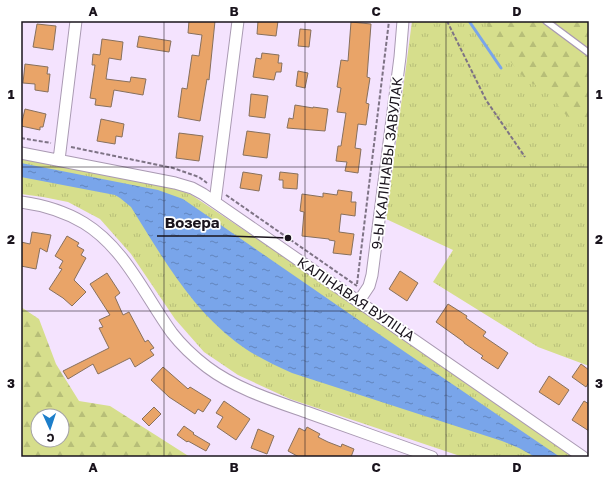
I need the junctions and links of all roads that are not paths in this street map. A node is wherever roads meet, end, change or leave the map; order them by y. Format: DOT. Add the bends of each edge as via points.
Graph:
graph roads {
  1 [pos="76,21"];
  2 [pos="238,21"];
  3 [pos="403,21"];
  4 [pos="546,21"];
  5 [pos="589,53"];
  6 [pos="21,153"];
  7 [pos="59,160"];
  8 [pos="21,202"];
  9 [pos="215,202"];
  10 [pos="359,301"];
  11 [pos="432,457"];
  12 [pos="583,457"];
  1 -- 7 [label="street"];
  2 -- 9 [label="street"];
  3 -- 10 [label="street, 9-Ы КАЛІНАВЫ ЗАВУЛАК" via="372,275 369,286"];
  4 -- 5 [label="lane"];
  6 -- 7 [label="street, КАЛІНАВАЯ ВУЛІЦА"];
  7 -- 9 [label="street, КАЛІНАВАЯ ВУЛІЦА" via="175,183 192,188"];
  8 -- 11 [label="street" via="63,212 101,236 129,267 173,334 208,368 250,391"];
  9 -- 10 [label="street, КАЛІНАВАЯ ВУЛІЦА"];
  10 -- 12 [label="street, КАЛІНАВАЯ ВУЛІЦА"];
}
